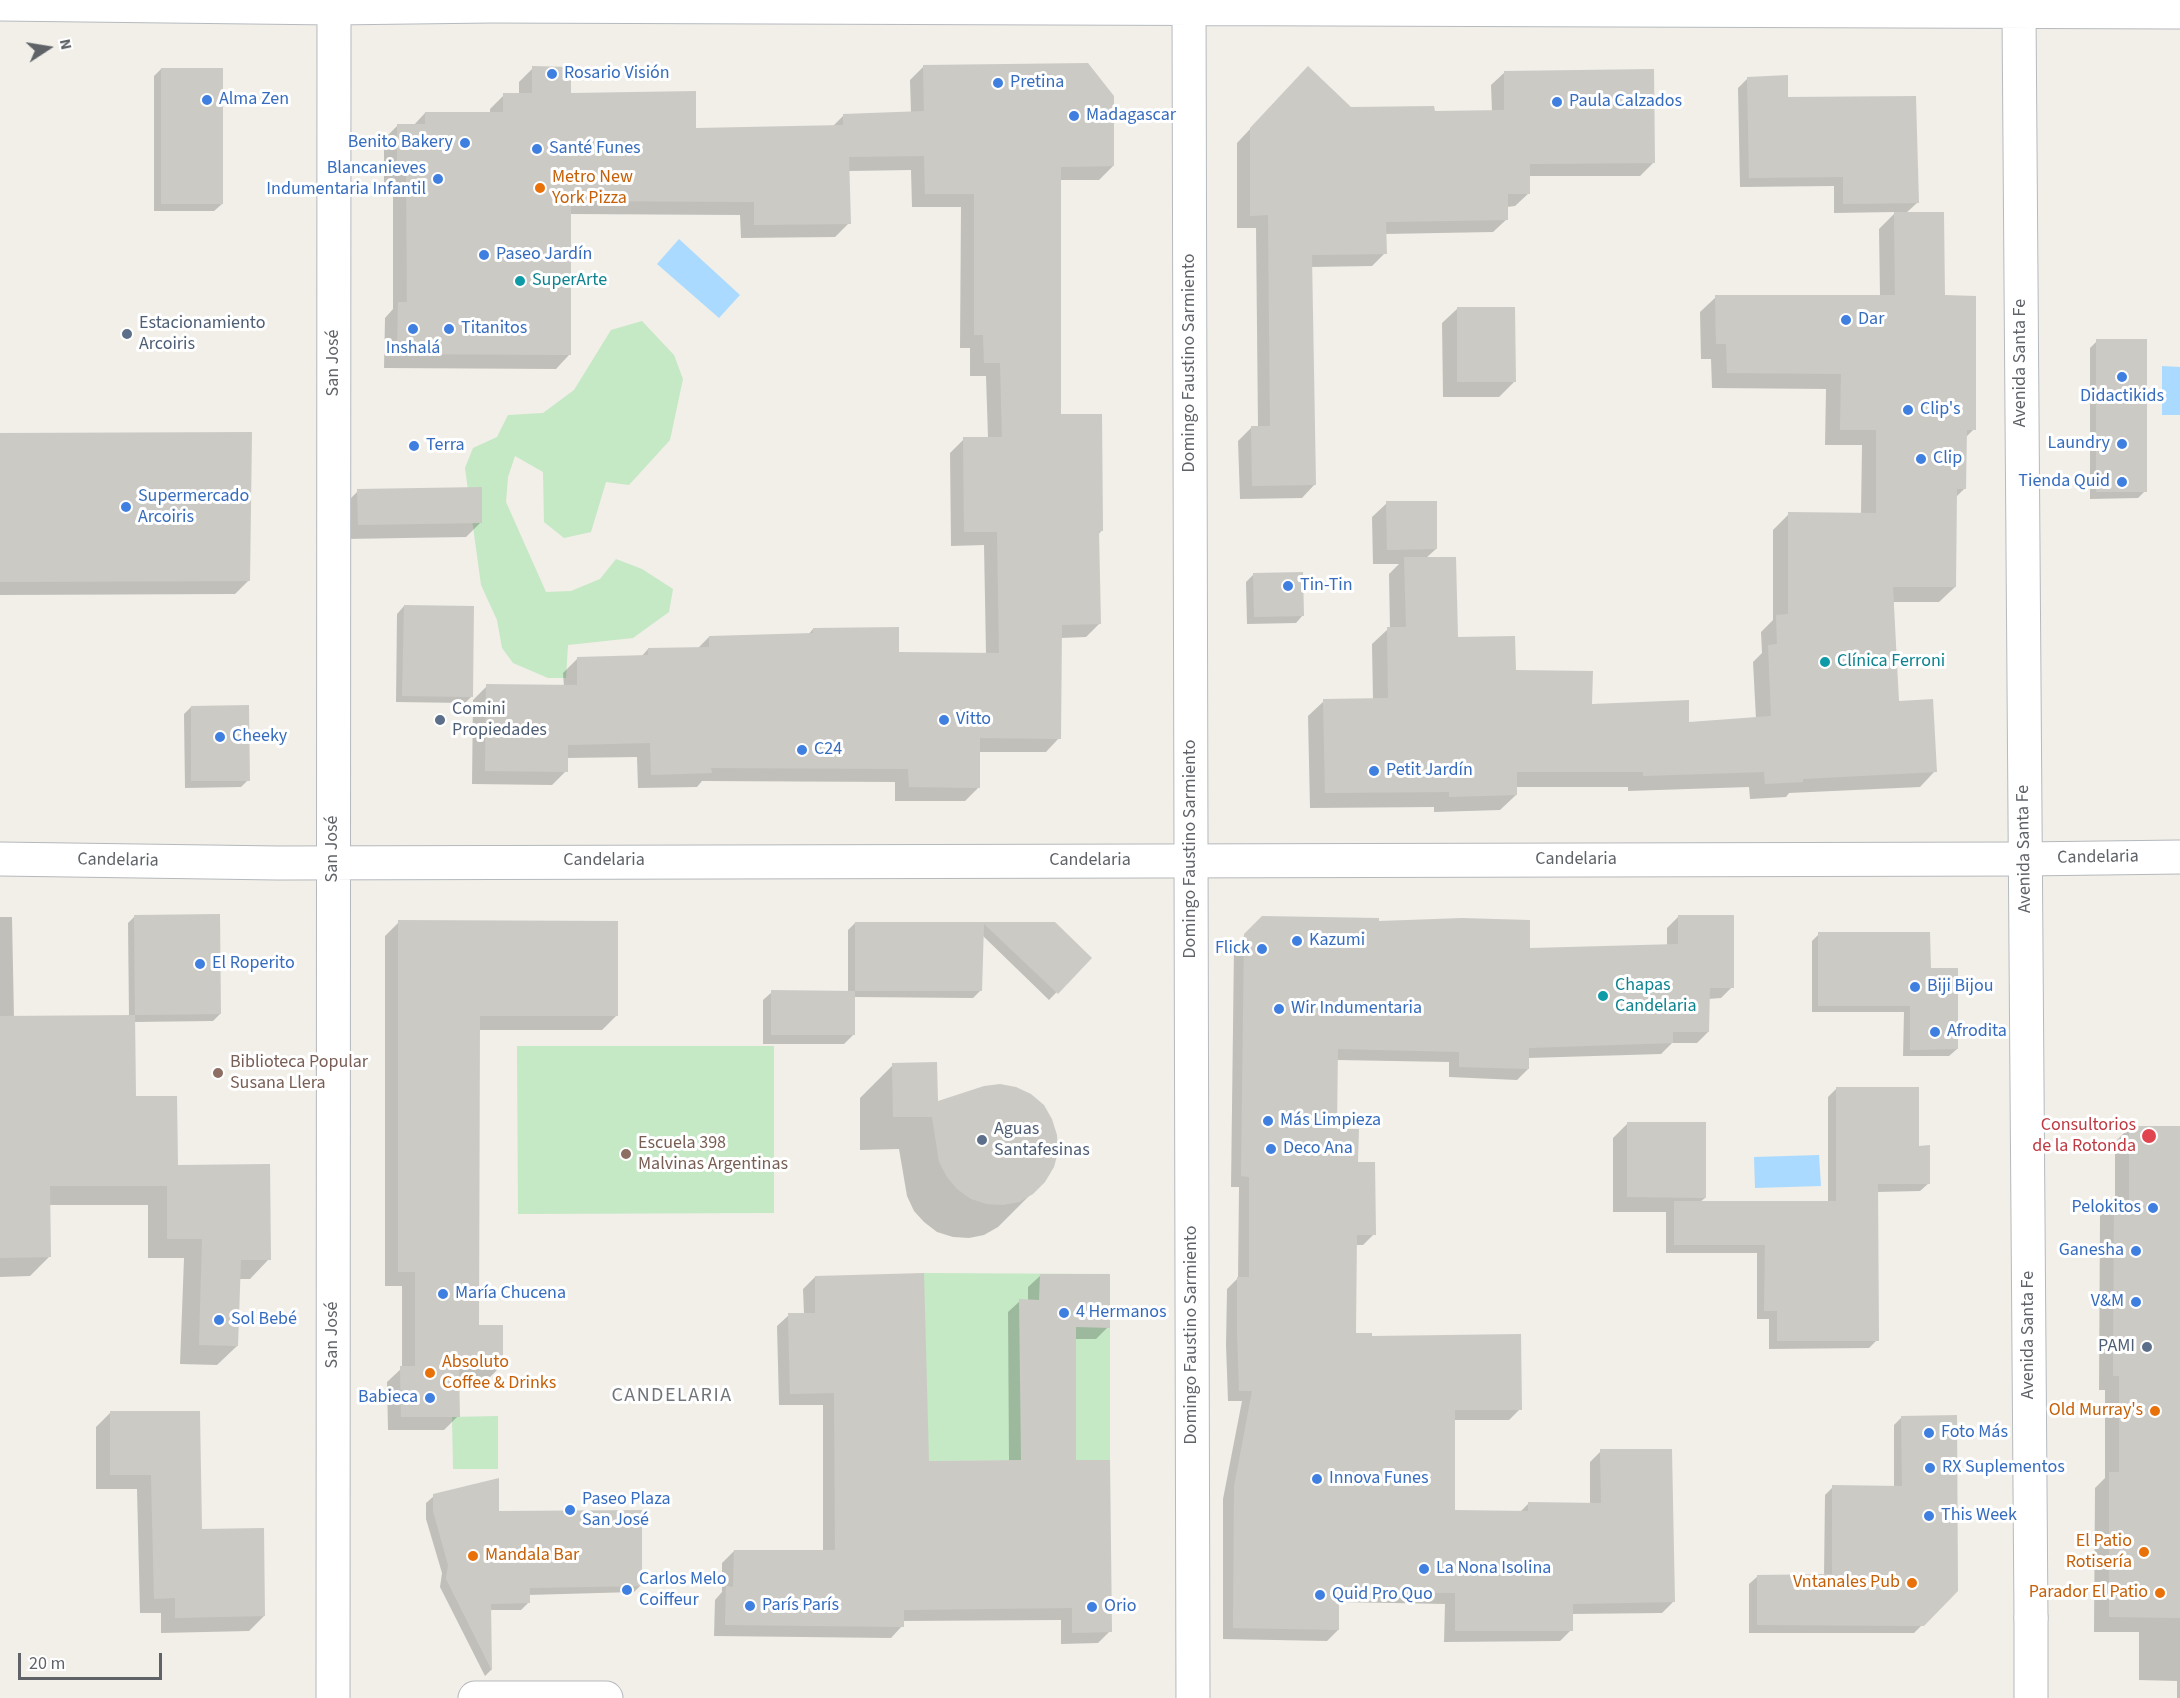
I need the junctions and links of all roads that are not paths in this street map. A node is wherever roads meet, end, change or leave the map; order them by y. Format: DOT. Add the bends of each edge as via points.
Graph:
graph roads {
  1 [pos="0,4"];
  2 [pos="334,4"];
  3 [pos="1189,4"];
  4 [pos="2019,6"];
  5 [pos="2180,12"];
  6 [pos="2180,856"];
  7 [pos="0,859"];
  8 [pos="2025,859"];
  9 [pos="1191,860"];
  10 [pos="333,863"];
  11 [pos="333,1698"];
  12 [pos="475,1698"];
  13 [pos="606,1698"];
  14 [pos="1193,1698"];
  15 [pos="2031,1698"];
  1 -- 2 [label="street"];
  2 -- 3 [label="street"];
  2 -- 10 [label="street, San José"];
  3 -- 4 [label="street"];
  3 -- 9 [label="street, Domingo Faustino Sarmiento"];
  4 -- 5 [label="street"];
  4 -- 8 [label="street, Avenida Santa Fe"];
  6 -- 8 [label="street, Candelaria"];
  7 -- 10 [label="street, Candelaria"];
  8 -- 9 [label="street, Candelaria"];
  8 -- 15 [label="street, Avenida Santa Fe"];
  9 -- 10 [label="street, Candelaria"];
  9 -- 14 [label="street, Domingo Faustino Sarmiento"];
  10 -- 11 [label="street, San José"];
  12 -- 13 [label="street"];
}
